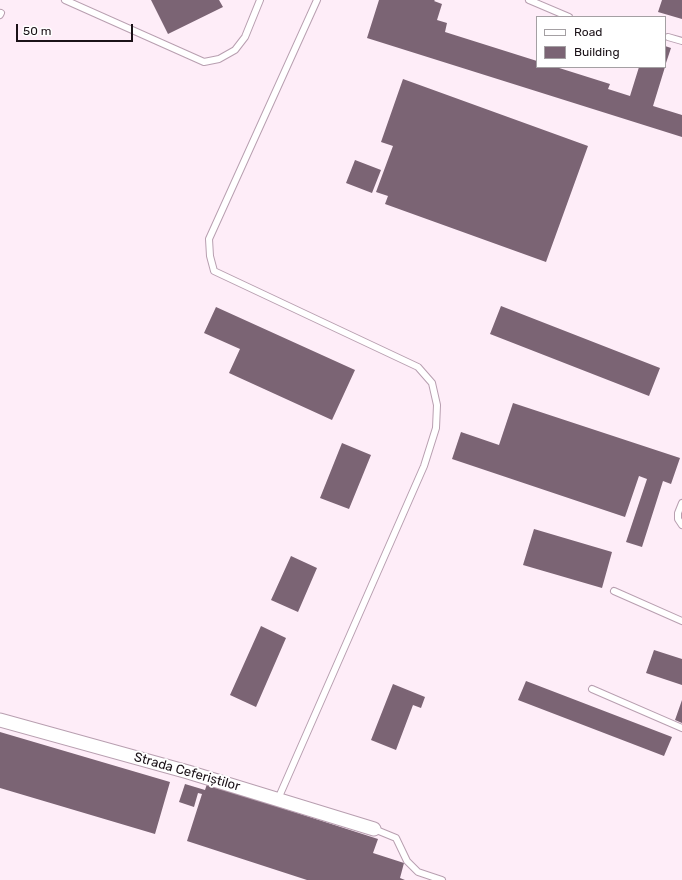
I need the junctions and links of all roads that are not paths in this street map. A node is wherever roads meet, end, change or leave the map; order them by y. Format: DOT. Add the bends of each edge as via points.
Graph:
graph roads {
  1 [pos="65,0"];
  2 [pos="260,0"];
  3 [pos="317,0"];
  4 [pos="529,0"];
  5 [pos="567,16"];
  6 [pos="668,37"];
  7 [pos="682,41"];
  8 [pos="682,503"];
  9 [pos="682,525"];
  10 [pos="614,591"];
  11 [pos="682,621"];
  12 [pos="592,689"];
  13 [pos="0,720"];
  14 [pos="682,728"];
  15 [pos="278,799"];
  16 [pos="374,829"];
  17 [pos="442,880"];
  1 -- 2 [label="lane" via="204,62 219,59 235,50 245,36"];
  3 -- 15 [label="lane" via="209,239 214,271 418,367 432,383 437,405 436,428 424,466"];
  4 -- 5 [label="lane"];
  6 -- 7 [label="lane"];
  8 -- 9 [label="lane" via="678,513"];
  10 -- 11 [label="lane"];
  12 -- 14 [label="lane"];
  13 -- 15 [label="street, Strada Ceferiștilor"];
  15 -- 16 [label="street, Strada Ceferiștilor"];
  16 -- 17 [label="lane" via="396,838 407,861 418,872"];
}
